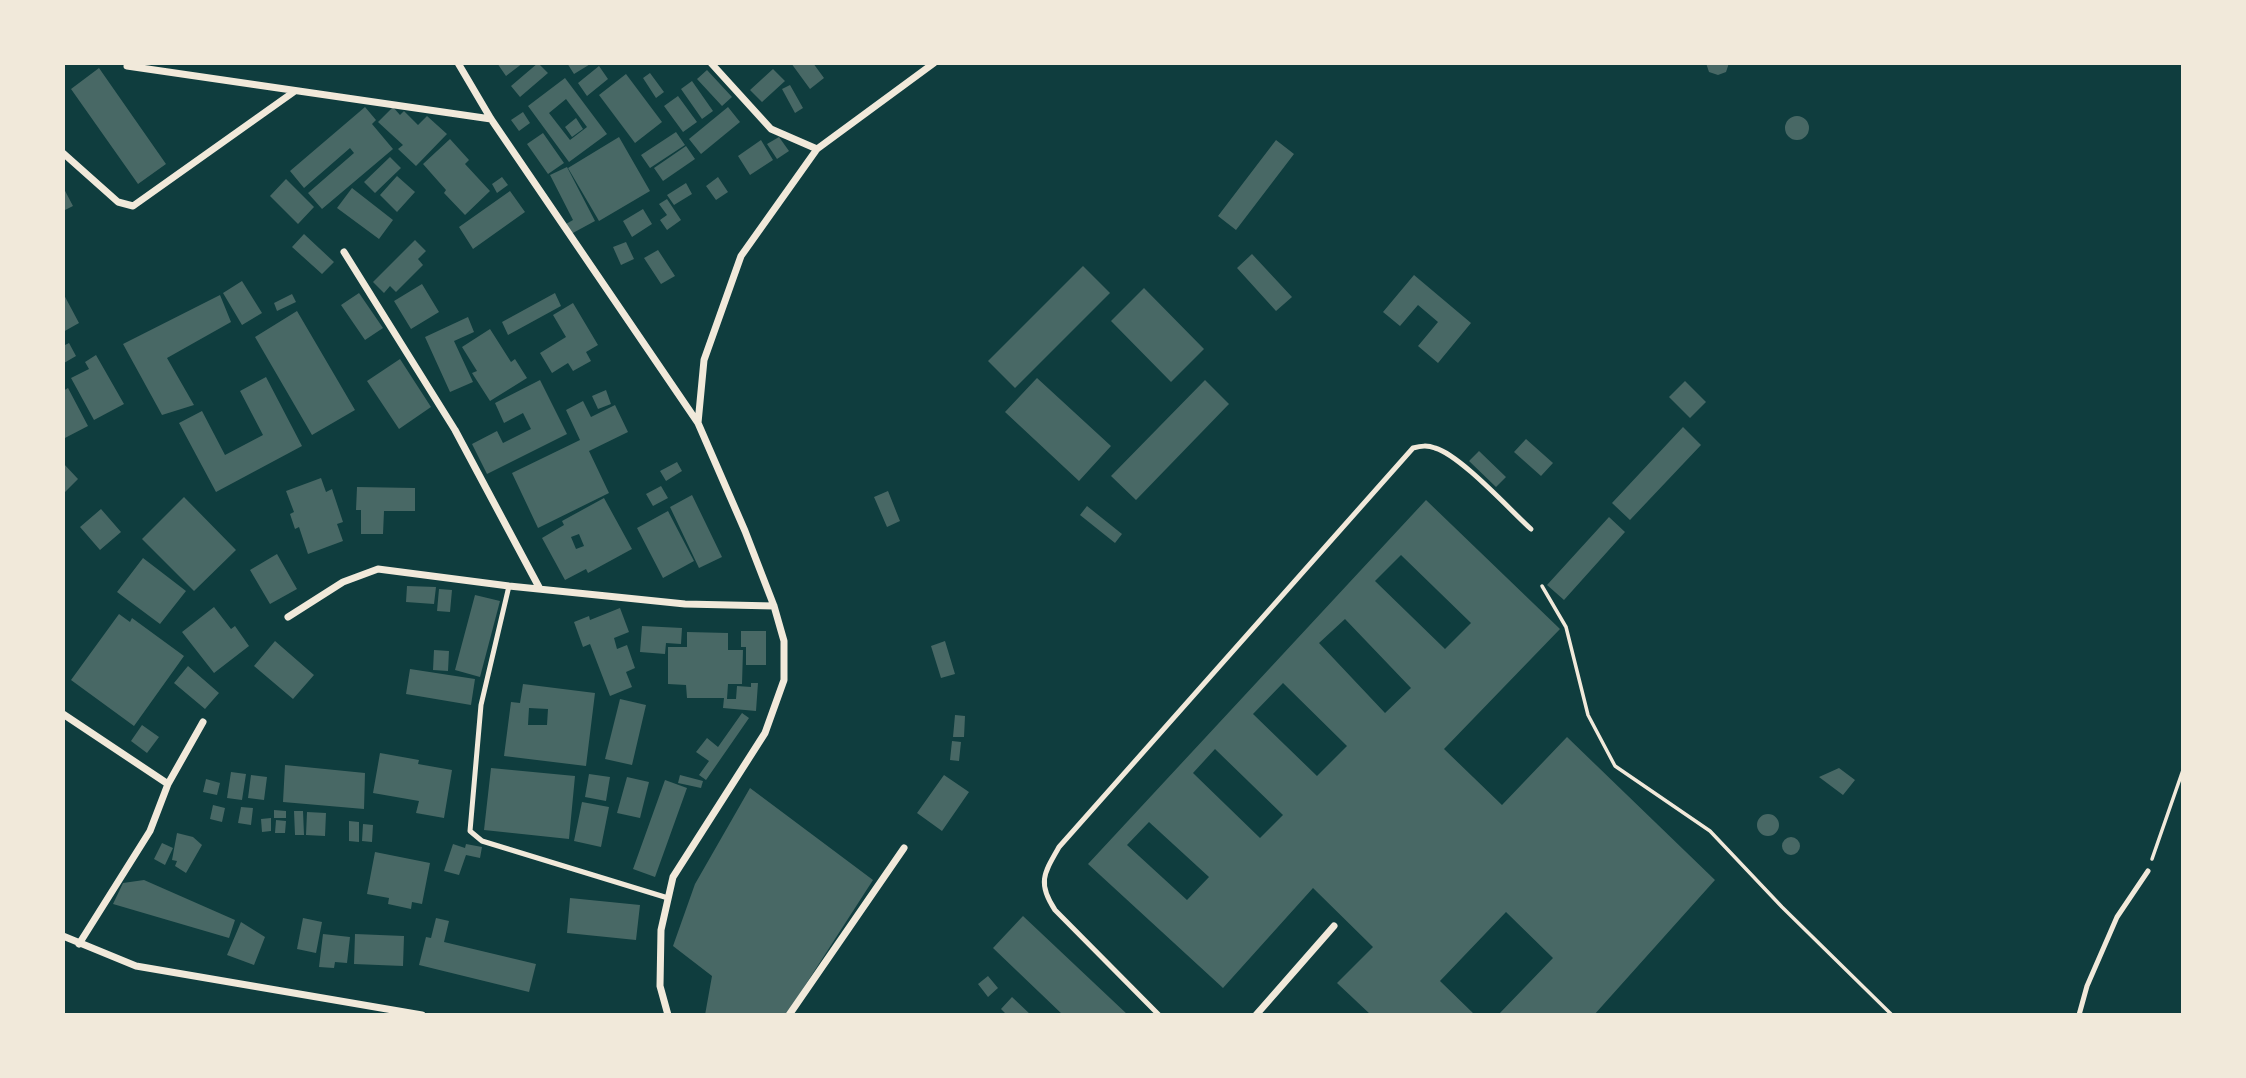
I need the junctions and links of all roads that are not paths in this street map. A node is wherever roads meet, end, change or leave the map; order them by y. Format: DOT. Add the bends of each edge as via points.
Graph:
graph roads {
  1 [pos="458,63"];
  2 [pos="711,63"];
  3 [pos="934,63"];
  4 [pos="127,66"];
  5 [pos="295,91"];
  6 [pos="491,119"];
  7 [pos="817,149"];
  8 [pos="63,153"];
  9 [pos="344,251"];
  10 [pos="698,423"];
  11 [pos="1531,529"];
  12 [pos="509,586"];
  13 [pos="540,589"];
  14 [pos="774,606"];
  15 [pos="288,617"];
  16 [pos="63,714"];
  17 [pos="203,722"];
  18 [pos="168,784"];
  19 [pos="904,848"];
  20 [pos="2148,871"];
  21 [pos="668,898"];
  22 [pos="1334,926"];
  23 [pos="63,936"];
  24 [pos="79,944"];
  25 [pos="422,1015"];
  26 [pos="668,1015"];
  27 [pos="789,1015"];
  28 [pos="1159,1015"];
  29 [pos="1256,1015"];
  30 [pos="2079,1015"];
  1 -- 6 [label="street"];
  2 -- 7 [label="street" via="771,129"];
  3 -- 7 [label="street"];
  4 -- 5 [label="street"];
  5 -- 6 [label="street"];
  5 -- 8 [label="street" via="133,206 118,202"];
  6 -- 10 [label="street"];
  7 -- 10 [label="street" via="741,256 704,360"];
  9 -- 13 [label="street" via="455,430"];
  10 -- 14 [label="street"];
  11 -- 28 [label="lane" via="1452,455 1435,448 1413,448 1059,848 1044,872 1045,894 1055,910"];
  12 -- 13 [label="street"];
  12 -- 15 [label="street" via="378,569 343,582"];
  12 -- 21 [label="lane" via="481,705 470,831 482,841"];
  13 -- 14 [label="street" via="685,604"];
  14 -- 21 [label="street" via="784,641 783,680 765,733 673,877"];
  16 -- 18 [label="street"];
  17 -- 18 [label="street"];
  18 -- 24 [label="street" via="150,831"];
  19 -- 27 [label="street"];
  20 -- 30 [label="lane" via="2117,917"];
  21 -- 26 [label="street" via="661,930 660,986"];
  22 -- 29 [label="street"];
  23 -- 24 [label="street"];
  24 -- 25 [label="street" via="136,966"];
}
